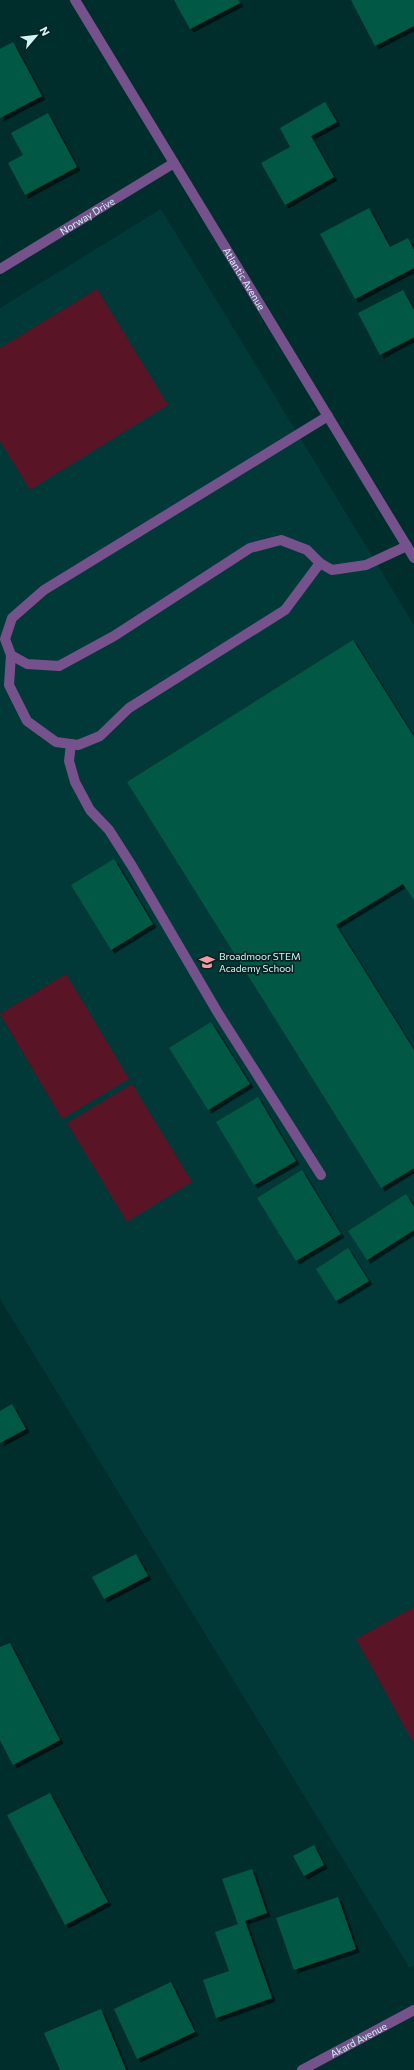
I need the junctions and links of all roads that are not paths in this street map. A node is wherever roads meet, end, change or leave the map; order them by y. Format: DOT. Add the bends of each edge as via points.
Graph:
graph roads {
  1 [pos="75,0"];
  2 [pos="174,163"];
  3 [pos="0,268"];
  4 [pos="328,416"];
  5 [pos="407,546"];
  6 [pos="414,558"];
  7 [pos="320,563"];
  8 [pos="10,655"];
  9 [pos="71,744"];
  10 [pos="321,1175"];
  11 [pos="414,2010"];
  12 [pos="302,2070"];
  1 -- 2 [label="street, Atlantic Avenue"];
  2 -- 3 [label="street, Norway Drive"];
  2 -- 4 [label="street, Atlantic Avenue"];
  4 -- 5 [label="street, Atlantic Avenue"];
  4 -- 8 [label="street" via="44,590 12,618 5,639"];
  5 -- 6 [label="street, Atlantic Avenue"];
  5 -- 7 [label="street" via="366,565 332,570"];
  7 -- 8 [label="street" via="307,550 281,540 250,548 114,636 59,666 27,664"];
  7 -- 9 [label="street" via="285,610 129,708 100,736 78,745"];
  8 -- 9 [label="street" via="9,685 26,721 56,742"];
  9 -- 10 [label="street" via="69,761 75,782 90,810 109,830 132,866 218,1013"];
  11 -- 12 [label="street, Akard Avenue"];
}
